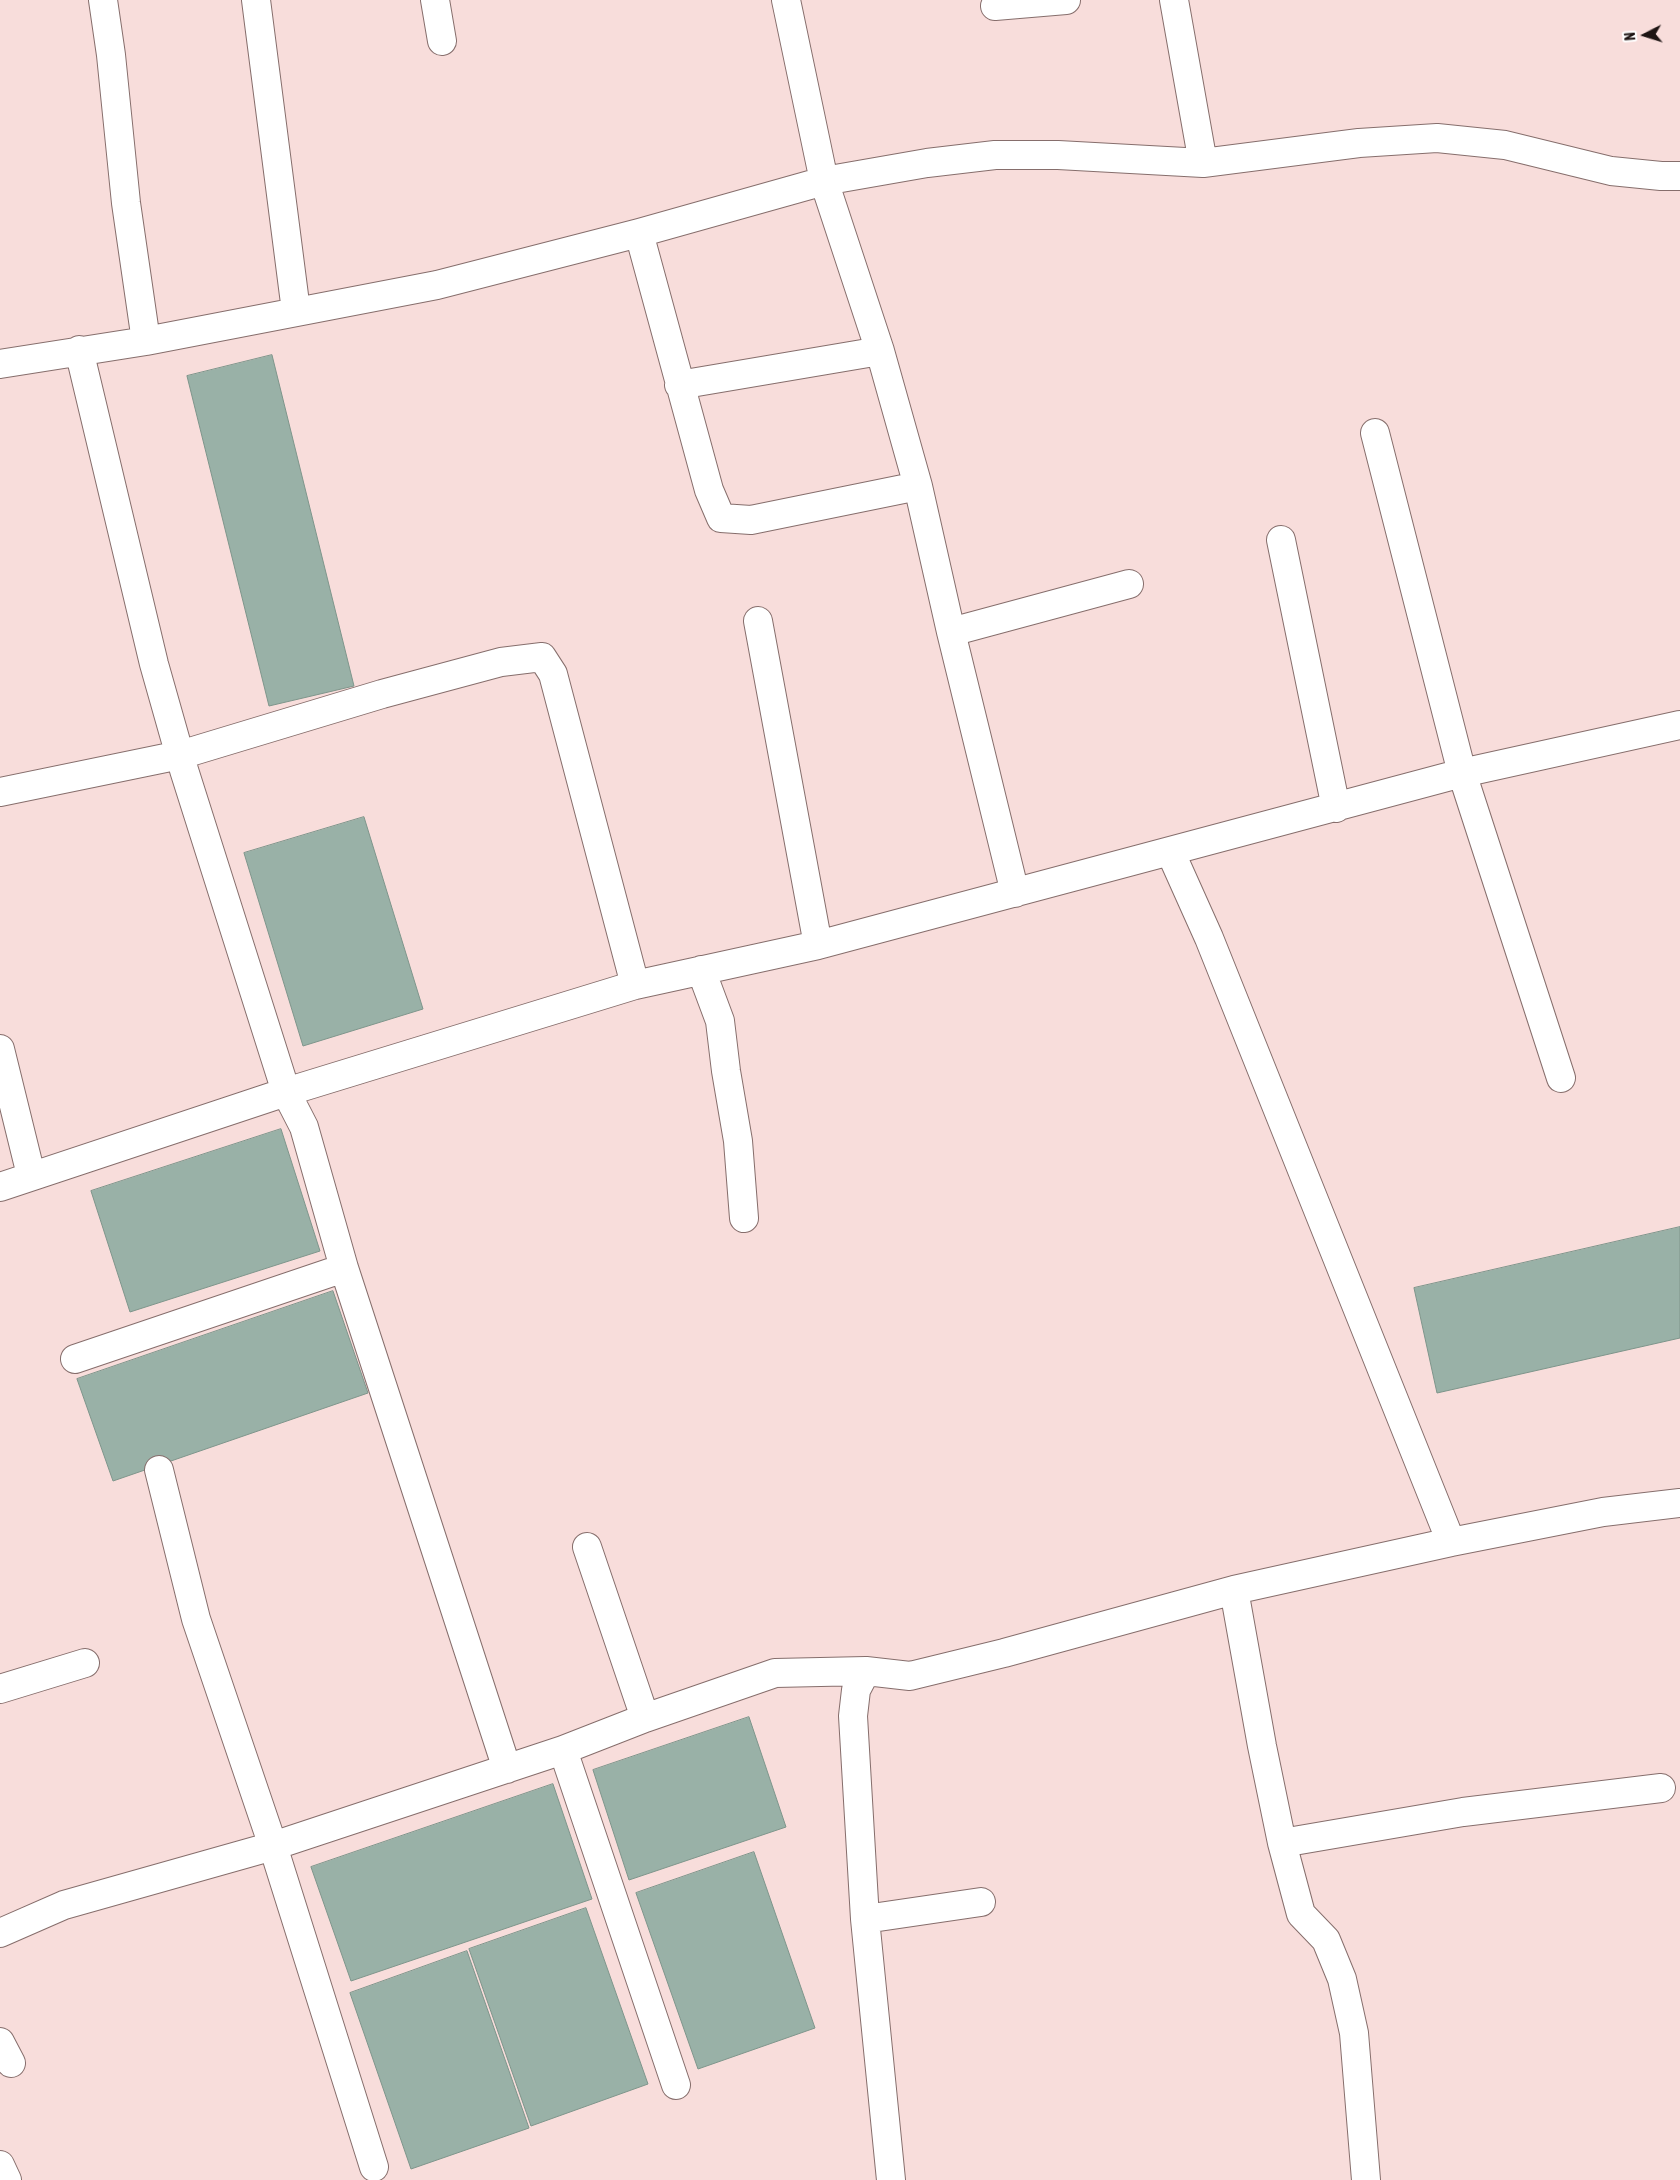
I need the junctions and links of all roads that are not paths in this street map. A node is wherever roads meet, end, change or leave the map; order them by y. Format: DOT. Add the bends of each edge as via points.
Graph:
graph roads {
  1 [pos="103,0"];
  2 [pos="256,0"];
  3 [pos="435,0"];
  4 [pos="786,0"];
  5 [pos="1066,0"];
  6 [pos="1174,0"];
  7 [pos="995,6"];
  8 [pos="442,41"];
  9 [pos="1203,163"];
  10 [pos="1680,176"];
  11 [pos="824,181"];
  12 [pos="639,233"];
  13 [pos="296,311"];
  14 [pos="146,341"];
  15 [pos="79,350"];
  16 [pos="880,351"];
  17 [pos="0,364"];
  18 [pos="679,385"];
  19 [pos="1375,433"];
  20 [pos="918,486"];
  21 [pos="1281,540"];
  22 [pos="1129,584"];
  23 [pos="758,621"];
  24 [pos="951,632"];
  25 [pos="1680,725"];
  26 [pos="180,755"];
  27 [pos="1462,773"];
  28 [pos="0,792"];
  29 [pos="1336,808"];
  30 [pos="1170,851"];
  31 [pos="1015,893"];
  32 [pos="818,945"];
  33 [pos="701,970"];
  34 [pos="635,986"];
  35 [pos="0,1049"];
  36 [pos="1561,1078"];
  37 [pos="286,1092"];
  38 [pos="31,1175"];
  39 [pos="0,1187"];
  40 [pos="744,1218"];
  41 [pos="344,1268"];
  42 [pos="75,1359"];
  43 [pos="158,1470"];
  44 [pos="1680,1503"];
  45 [pos="1451,1542"];
  46 [pos="587,1547"];
  47 [pos="1234,1590"];
  48 [pos="85,1663"];
  49 [pos="866,1671"];
  50 [pos="0,1689"];
  51 [pos="645,1718"];
  52 [pos="563,1750"];
  53 [pos="507,1769"];
  54 [pos="1661,1788"];
  55 [pos="1282,1843"];
  56 [pos="273,1846"];
  57 [pos="981,1902"];
  58 [pos="866,1919"];
  59 [pos="0,1933"];
  60 [pos="676,2085"];
  61 [pos="0,2165"];
  62 [pos="374,2167"];
  63 [pos="7,2180"];
  64 [pos="891,2180"];
  65 [pos="1366,2180"];
  1 -- 14 [label="street" via="126,203"];
  2 -- 13 [label="street"];
  3 -- 8 [label="street"];
  4 -- 11 [label="street"];
  5 -- 7 [label="street"];
  6 -- 9 [label="street"];
  9 -- 10 [label="street" via="1359,143 1437,138 1505,144 1611,171"];
  9 -- 11 [label="street" via="995,155"];
  11 -- 12 [label="street"];
  11 -- 16 [label="street"];
  12 -- 13 [label="street" via="437,285"];
  12 -- 18 [label="street"];
  13 -- 14 [label="street"];
  14 -- 15 [label="street"];
  15 -- 17 [label="street"];
  15 -- 26 [label="street" via="154,664"];
  16 -- 18 [label="street"];
  16 -- 20 [label="street"];
  18 -- 20 [label="street" via="720,518 751,520"];
  19 -- 27 [label="street"];
  20 -- 24 [label="street"];
  21 -- 29 [label="street"];
  22 -- 24 [label="street"];
  23 -- 32 [label="street"];
  24 -- 31 [label="street"];
  25 -- 27 [label="street"];
  26 -- 28 [label="street"];
  26 -- 34 [label="street" via="391,691 500,662 542,657 553,674"];
  26 -- 37 [label="street"];
  27 -- 29 [label="street"];
  27 -- 36 [label="street"];
  29 -- 30 [label="street"];
  30 -- 31 [label="street"];
  30 -- 45 [label="street" via="1209,938"];
  31 -- 32 [label="street"];
  32 -- 33 [label="street"];
  33 -- 34 [label="street"];
  33 -- 40 [label="street" via="720,1021 738,1140"];
  34 -- 37 [label="street"];
  35 -- 38 [label="street"];
  37 -- 38 [label="street"];
  37 -- 41 [label="street" via="304,1127"];
  38 -- 39 [label="street"];
  41 -- 42 [label="street"];
  41 -- 53 [label="street"];
  43 -- 56 [label="street" via="196,1619"];
  44 -- 45 [label="street" via="1603,1512"];
  45 -- 47 [label="street"];
  46 -- 51 [label="street"];
  47 -- 49 [label="street" via="910,1676"];
  47 -- 55 [label="street"];
  48 -- 50 [label="street"];
  49 -- 51 [label="street" via="775,1673"];
  49 -- 58 [label="street" via="856,1690 854,1716"];
  51 -- 52 [label="street"];
  52 -- 53 [label="street"];
  52 -- 60 [label="street"];
  53 -- 56 [label="street"];
  54 -- 55 [label="street" via="1462,1812"];
  55 -- 65 [label="street" via="1302,1914 1326,1940 1342,1979 1354,2033"];
  56 -- 59 [label="street" via="64,1905"];
  56 -- 62 [label="street"];
  57 -- 58 [label="street"];
  58 -- 64 [label="street"];
  61 -- 63 [label="street"];
}
